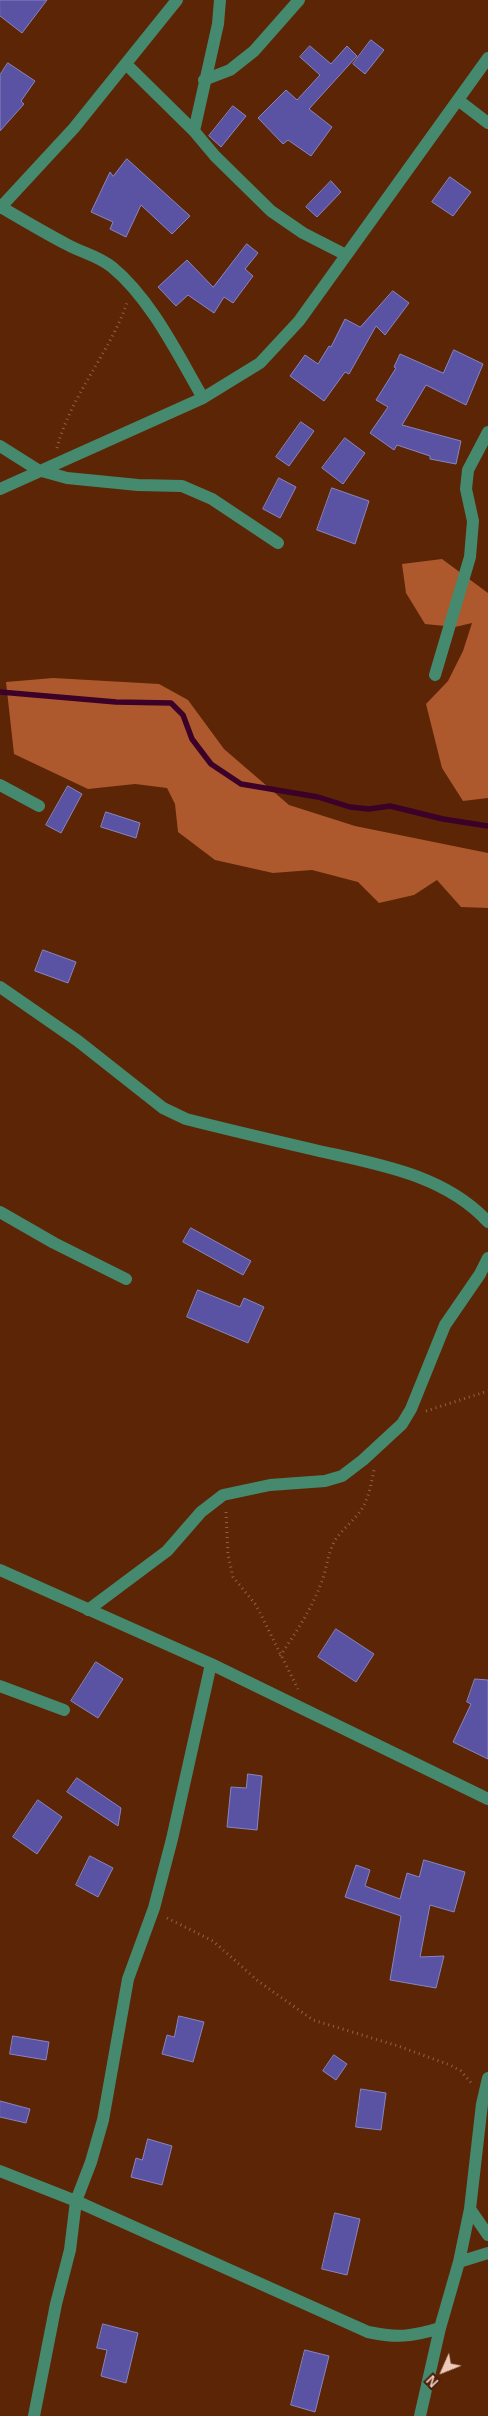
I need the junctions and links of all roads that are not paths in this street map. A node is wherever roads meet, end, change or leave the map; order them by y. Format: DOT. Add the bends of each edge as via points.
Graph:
graph roads {
  1 [pos="177,0"];
  2 [pos="220,0"];
  3 [pos="299,0"];
  4 [pos="488,58"];
  5 [pos="126,64"];
  6 [pos="204,80"];
  7 [pos="458,100"];
  8 [pos="488,123"];
  9 [pos="194,131"];
  10 [pos="1,208"];
  11 [pos="346,255"];
  12 [pos="203,398"];
  13 [pos="488,432"];
  14 [pos="0,446"];
  15 [pos="38,470"];
  16 [pos="0,489"];
  17 [pos="278,543"];
  18 [pos="435,675"];
  19 [pos="0,785"];
  20 [pos="39,806"];
  21 [pos="0,987"];
  22 [pos="0,1212"];
  23 [pos="488,1222"];
  24 [pos="488,1258"];
  25 [pos="126,1279"];
  26 [pos="0,1570"];
  27 [pos="12,1575"];
  28 [pos="0,1583"];
  29 [pos="88,1610"];
  30 [pos="211,1664"];
  31 [pos="0,1686"];
  32 [pos="64,1710"];
  33 [pos="488,1799"];
  34 [pos="488,2078"];
  35 [pos="0,2171"];
  36 [pos="76,2201"];
  37 [pos="470,2209"];
  38 [pos="488,2235"];
  39 [pos="488,2253"];
  40 [pos="459,2262"];
  41 [pos="440,2328"];
  42 [pos="34,2416"];
  43 [pos="420,2416"];
  1 -- 5 [label="street"];
  2 -- 6 [label="street" via="218,24"];
  3 -- 6 [label="street" via="254,51 230,70"];
  4 -- 7 [label="street"];
  5 -- 9 [label="street"];
  5 -- 10 [label="street" via="69,135"];
  6 -- 9 [label="street"];
  7 -- 8 [label="street"];
  7 -- 11 [label="street"];
  9 -- 11 [label="street" via="271,211 303,233"];
  10 -- 12 [label="street" via="64,243 96,256 112,268 134,290 162,329"];
  11 -- 12 [label="street" via="299,321 260,363"];
  12 -- 15 [label="street"];
  13 -- 18 [label="street" via="468,470 466,489 473,521 470,557"];
  14 -- 15 [label="street"];
  15 -- 16 [label="street"];
  15 -- 17 [label="street" via="67,478 182,486 212,499"];
  19 -- 20 [label="street"];
  21 -- 23 [label="street" via="78,1041 163,1108 186,1120 396,1168 440,1186"];
  22 -- 25 [label="street"];
  24 -- 29 [label="street" via="445,1326 402,1424 379,1445 342,1476 223,1495 201,1512 167,1551"];
  26 -- 27 [label="street"];
  27 -- 28 [label="street"];
  27 -- 29 [label="street"];
  29 -- 30 [label="street"];
  30 -- 33 [label="street"];
  30 -- 36 [label="street" via="154,1908 128,1979 103,2120"];
  31 -- 32 [label="street"];
  34 -- 37 [label="street"];
  35 -- 36 [label="street"];
  36 -- 41 [label="street" via="368,2332 395,2337 415,2336"];
  36 -- 42 [label="street" via="70,2250"];
  37 -- 38 [label="street"];
  37 -- 40 [label="street"];
  39 -- 40 [label="street"];
  40 -- 41 [label="street"];
  41 -- 43 [label="street"];
}
